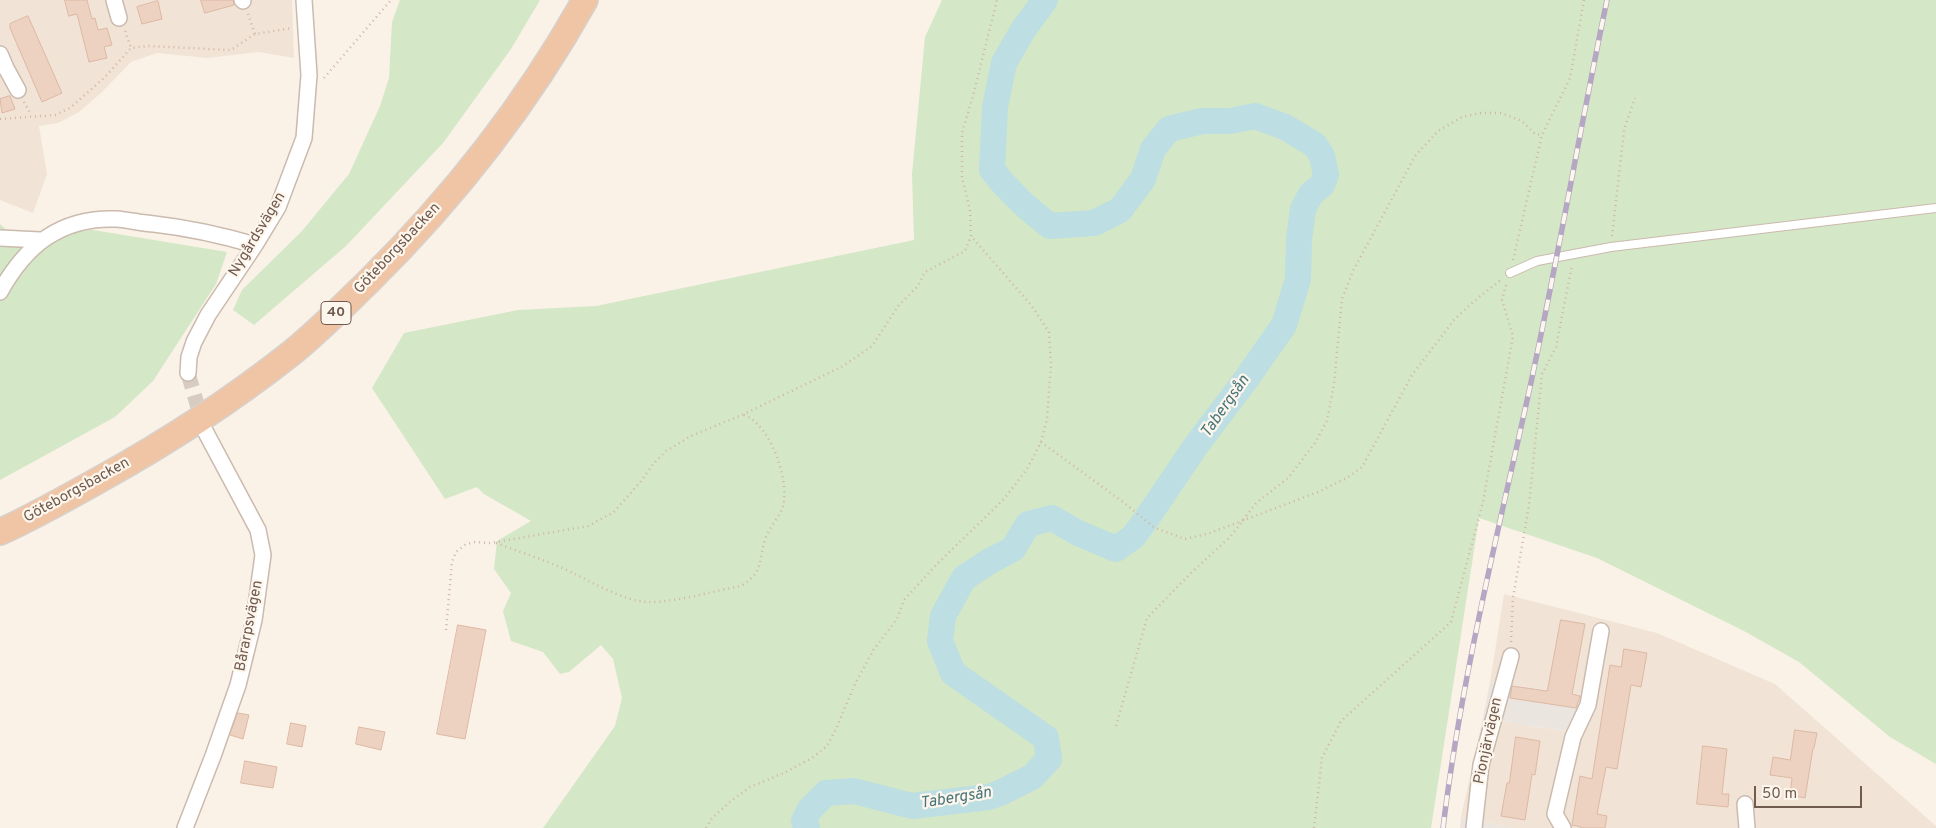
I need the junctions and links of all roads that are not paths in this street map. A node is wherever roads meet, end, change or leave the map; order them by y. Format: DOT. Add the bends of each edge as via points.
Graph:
graph roads {
  1 [pos="114,0"];
  2 [pos="304,0"];
  3 [pos="567,0"];
  4 [pos="585,0"];
  5 [pos="119,18"];
  6 [pos="0,54"];
  7 [pos="18,90"];
  8 [pos="1936,208"];
  9 [pos="0,238"];
  10 [pos="40,240"];
  11 [pos="255,246"];
  12 [pos="1510,274"];
  13 [pos="0,292"];
  14 [pos="188,373"];
  15 [pos="204,429"];
  16 [pos="0,515"];
  17 [pos="0,532"];
  18 [pos="1601,631"];
  19 [pos="1511,656"];
  20 [pos="1745,804"];
  21 [pos="185,828"];
  22 [pos="1474,828"];
  23 [pos="1563,828"];
  24 [pos="1746,828"];
  1 -- 5 [label="street"];
  2 -- 11 [label="street, Nygårdsvägen" via="309,75 304,138 278,207"];
  3 -- 16 [label="highway, Göteborgsbacken / 40" via="512,88 471,143 426,198 324,302 283,338 176,416"];
  4 -- 17 [label="highway, Göteborgsbacken / 40" via="538,78 501,131 436,210 341,308 283,360 180,433 64,500"];
  6 -- 7 [label="street"];
  8 -- 12 [label="lane" via="1611,247 1537,261"];
  9 -- 10 [label="street"];
  10 -- 11 [label="street" via="76,224 116,219 220,234"];
  10 -- 13 [label="street" via="21,260"];
  11 -- 14 [label="street, Nygårdsvägen" via="208,315 194,342"];
  15 -- 21 [label="street, Bårarpsvägen" via="258,530 263,555 254,620 238,685"];
  18 -- 23 [label="street" via="1588,705 1573,737 1555,814"];
  19 -- 22 [label="street, Pionjärvägen" via="1481,765"];
  20 -- 24 [label="street"];
}
